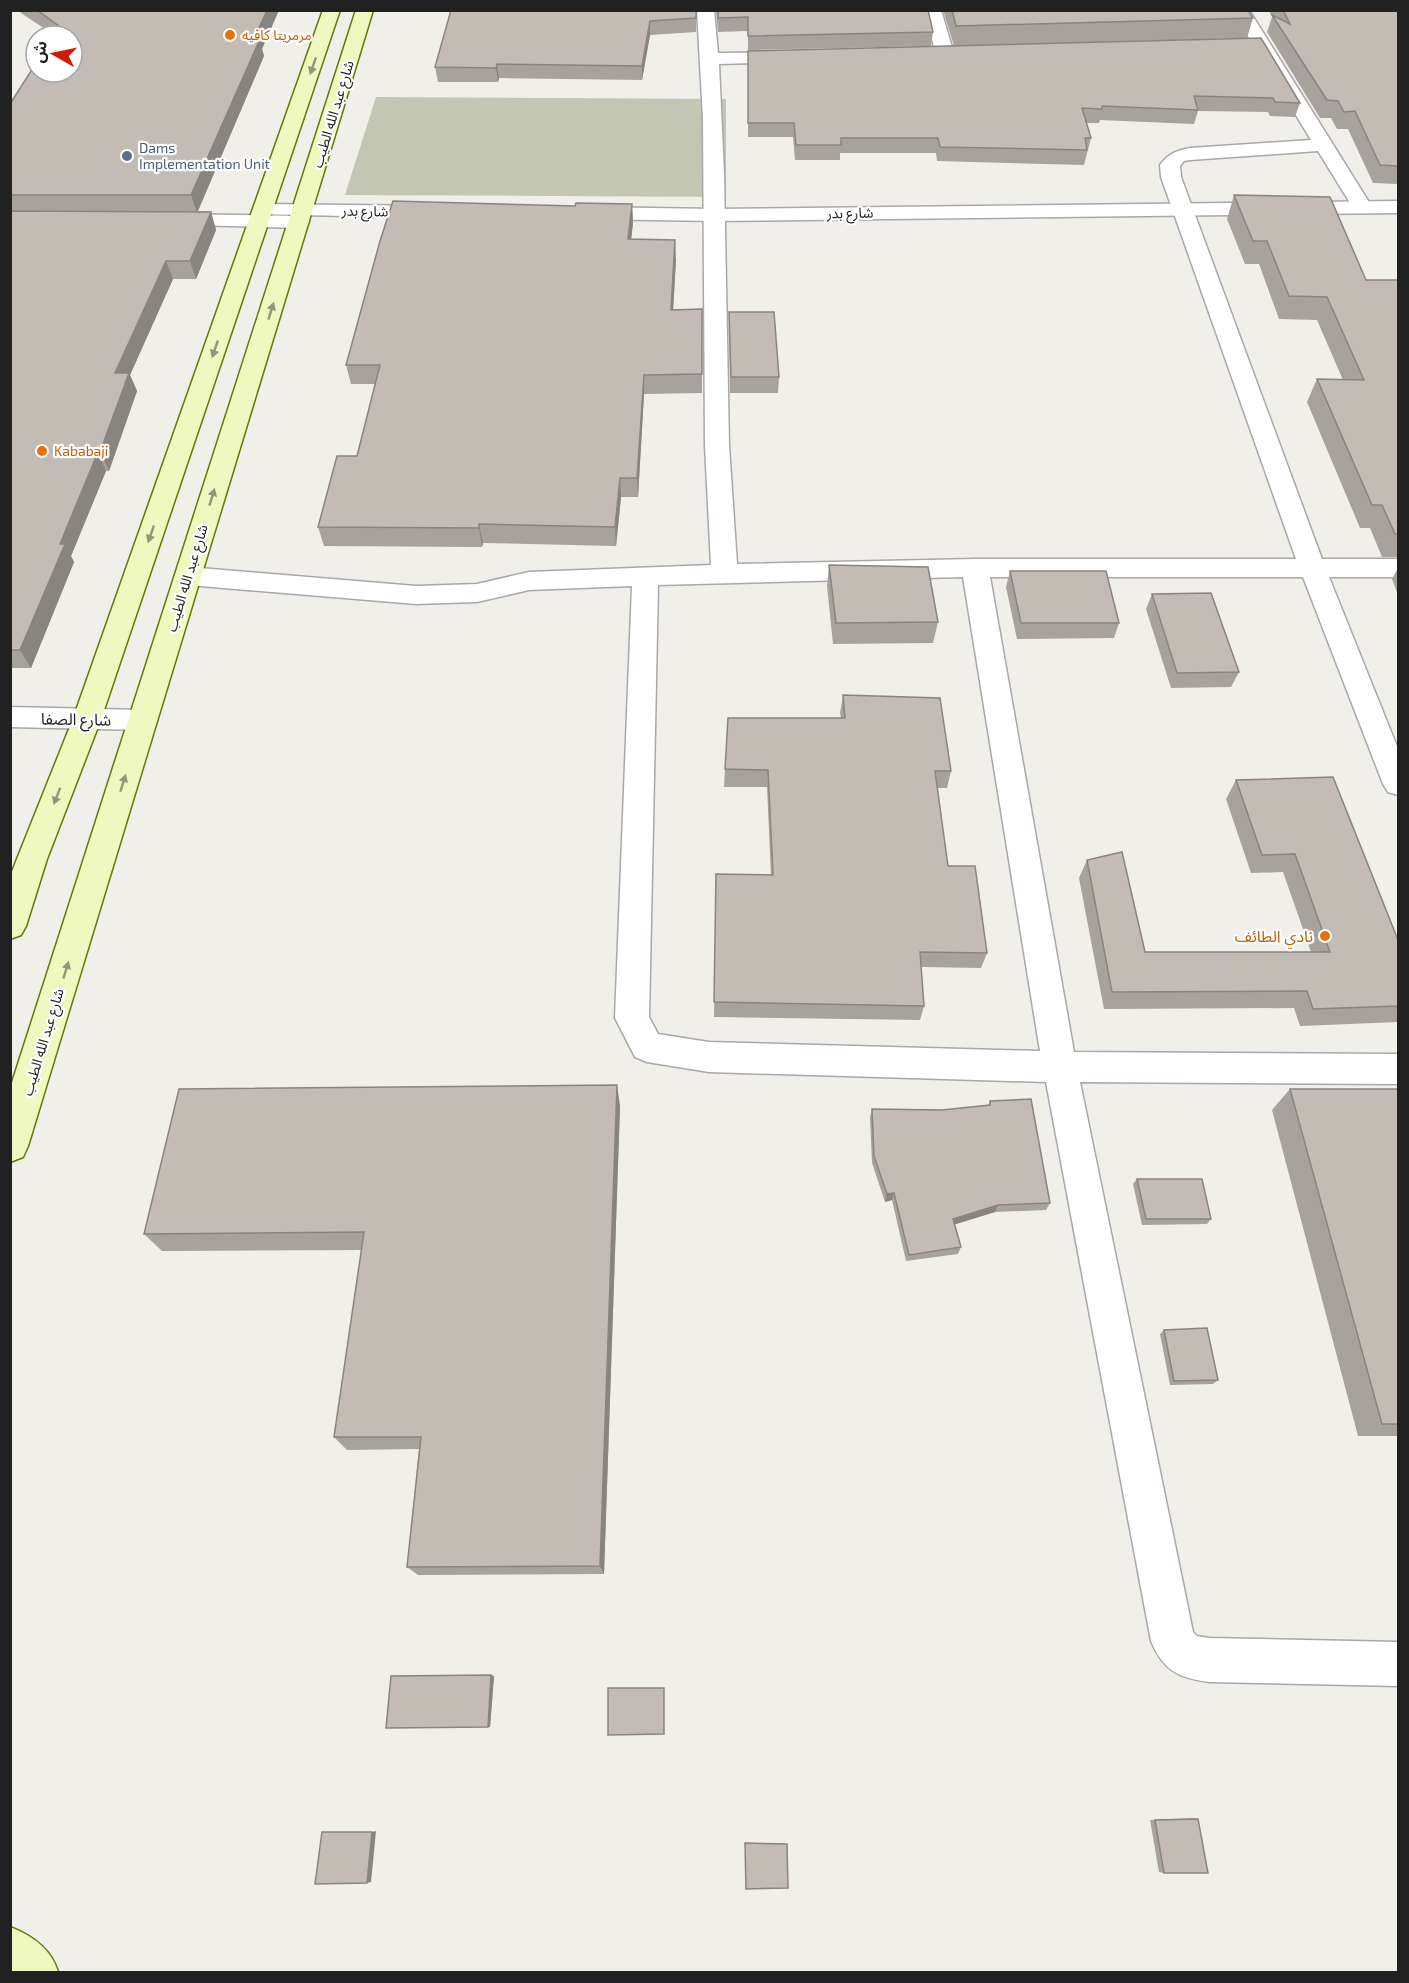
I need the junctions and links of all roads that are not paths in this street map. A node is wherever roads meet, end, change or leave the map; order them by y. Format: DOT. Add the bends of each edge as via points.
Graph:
graph roads {
  1 [pos="332,10"];
  2 [pos="365,10"];
  3 [pos="705,10"];
  4 [pos="932,10"];
  5 [pos="1240,10"];
  6 [pos="1264,45"];
  7 [pos="1241,46"];
  8 [pos="922,55"];
  9 [pos="810,57"];
  10 [pos="710,59"];
  11 [pos="1322,145"];
  12 [pos="1362,207"];
  13 [pos="1398,207"];
  14 [pos="1182,208"];
  15 [pos="456,212"];
  16 [pos="562,213"];
  17 [pos="716,215"];
  18 [pos="261,216"];
  19 [pos="301,216"];
  20 [pos="147,220"];
  21 [pos="975,568"];
  22 [pos="1398,568"];
  23 [pos="1313,570"];
  24 [pos="724,573"];
  25 [pos="188,576"];
  26 [pos="645,577"];
  27 [pos="10,717"];
  28 [pos="87,719"];
  29 [pos="142,720"];
  30 [pos="1398,784"];
  31 [pos="10,926"];
  32 [pos="1060,1066"];
  33 [pos="1398,1069"];
  34 [pos="10,1146"];
  35 [pos="1398,1664"];
  36 [pos="10,1951"];
  37 [pos="34,1972"];
  1 -- 18 [label="main road, شارع عبد الله الطيب, one-way"];
  2 -- 19 [label="main road, شارع عبد الله الطيب"];
  3 -- 10 [label="street"];
  4 -- 8 [label="street" via="951,54"];
  5 -- 6 [label="street"];
  6 -- 7 [label="street"];
  6 -- 11 [label="street"];
  9 -- 10 [label="street"];
  10 -- 17 [label="street"];
  11 -- 12 [label="street"];
  11 -- 14 [label="street" via="1177,157 1170,165 1171,177"];
  12 -- 13 [label="street, شارع بدر"];
  12 -- 14 [label="street, شارع بدر"];
  14 -- 17 [label="street, شارع بدر"];
  14 -- 23 [label="street"];
  15 -- 19 [label="street, شارع بدر"];
  16 -- 17 [label="street, شارع بدر"];
  17 -- 24 [label="street" via="717,447"];
  18 -- 19 [label="street, شارع بدر"];
  18 -- 20 [label="street, شارع بدر"];
  18 -- 28 [label="main road, شارع عبد الله الطيب, one-way"];
  25 -- 19 [label="main road, شارع عبد الله الطيب, one-way"];
  21 -- 23 [label="street"];
  21 -- 24 [label="street"];
  21 -- 32 [label="street"];
  22 -- 23 [label="street"];
  23 -- 30 [label="street"];
  24 -- 26 [label="street"];
  25 -- 26 [label="street" via="416,595 477,593 529,581"];
  25 -- 29 [label="main road, شارع عبد الله الطيب"];
  26 -- 32 [label="street" via="632,1018 647,1047 709,1057"];
  27 -- 28 [label="street, شارع الصفا"];
  28 -- 29 [label="street, شارع الصفا"];
  28 -- 31 [label="main road, شارع عبد الله الطيب, one-way"];
  34 -- 29 [label="main road, شارع عبد الله الطيب, one-way"];
  32 -- 33 [label="street"];
  32 -- 35 [label="street" via="1178,1650 1209,1660"];
  36 -- 37 [label="main road"];
}
